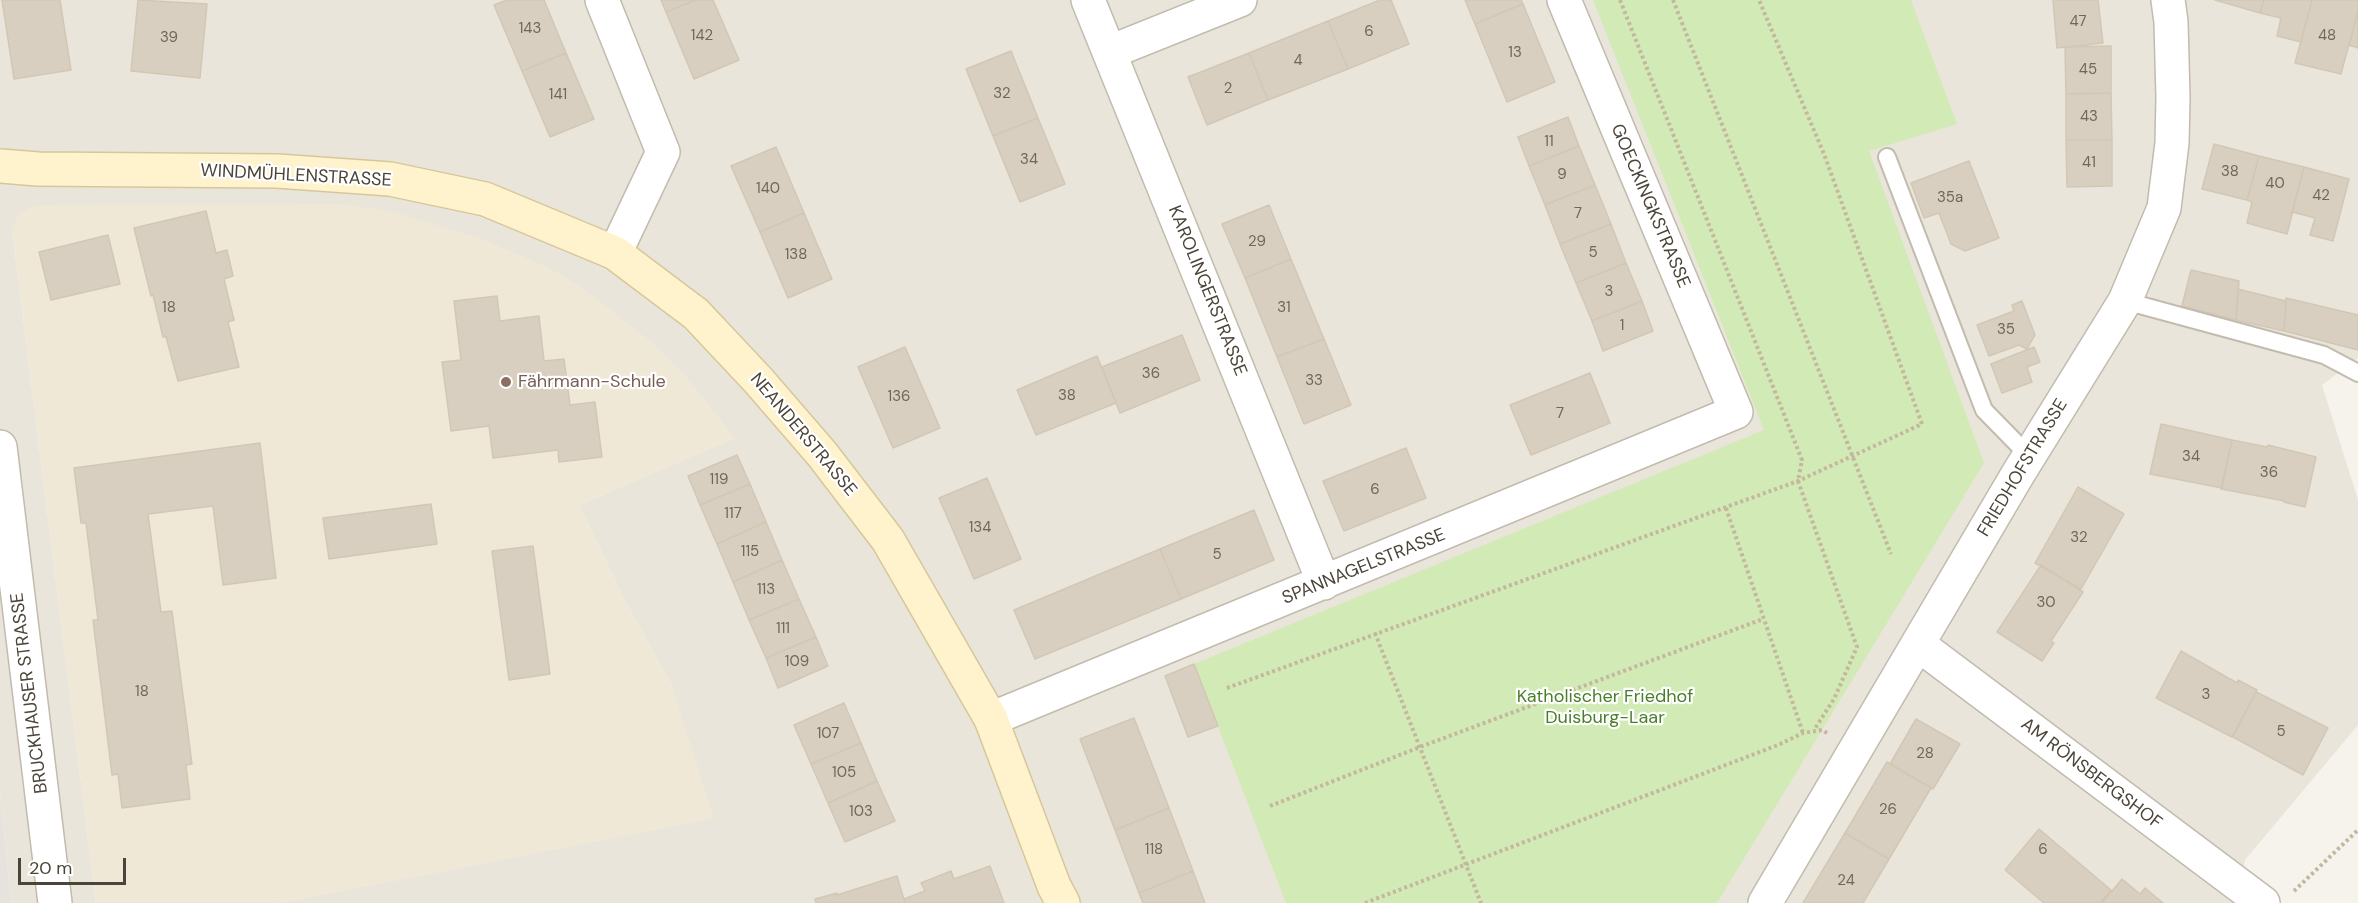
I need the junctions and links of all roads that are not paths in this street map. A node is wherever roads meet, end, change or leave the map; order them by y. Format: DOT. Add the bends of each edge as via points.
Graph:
graph roads {
  1 [pos="602,0"];
  2 [pos="1088,0"];
  3 [pos="1240,0"];
  4 [pos="1564,0"];
  5 [pos="2168,0"];
  6 [pos="1110,52"];
  7 [pos="1887,157"];
  8 [pos="0,166"];
  9 [pos="615,253"];
  10 [pos="2125,301"];
  11 [pos="2358,373"];
  12 [pos="1736,412"];
  13 [pos="0,447"];
  14 [pos="2029,456"];
  15 [pos="1324,583"];
  16 [pos="1919,645"];
  17 [pos="991,719"];
  18 [pos="2276,900"];
  19 [pos="55,903"];
  20 [pos="1063,903"];
  21 [pos="1765,903"];
  1 -- 9 [label="street" via="663,152"];
  2 -- 6 [label="street, KAROLINGERSTRASSE"];
  3 -- 6 [label="street"];
  4 -- 12 [label="street, GOECKINGKSTRASSE"];
  5 -- 10 [label="street, FRIEDHOFSTRASSE" via="2172,143 2163,208"];
  6 -- 15 [label="street, KAROLINGERSTRASSE"];
  7 -- 14 [label="lane" via="1984,411"];
  8 -- 9 [label="street, WINDMÜHLENSTRASSE" via="277,171 390,179 485,199"];
  9 -- 17 [label="street, NEANDERSTRASSE" via="696,314 822,454 888,540"];
  10 -- 11 [label="lane" via="2324,355"];
  10 -- 14 [label="street, FRIEDHOFSTRASSE"];
  12 -- 15 [label="street, SPANNAGELSTRASSE"];
  13 -- 19 [label="street, BRUCKHAUSER STRASSE"];
  14 -- 16 [label="street, FRIEDHOFSTRASSE"];
  15 -- 17 [label="street, SPANNAGELSTRASSE"];
  16 -- 18 [label="street, AM RÖNSBERGSHOF"];
  16 -- 21 [label="street, FRIEDHOFSTRASSE"];
  17 -- 20 [label="street, NEANDERSTRASSE"];
}
